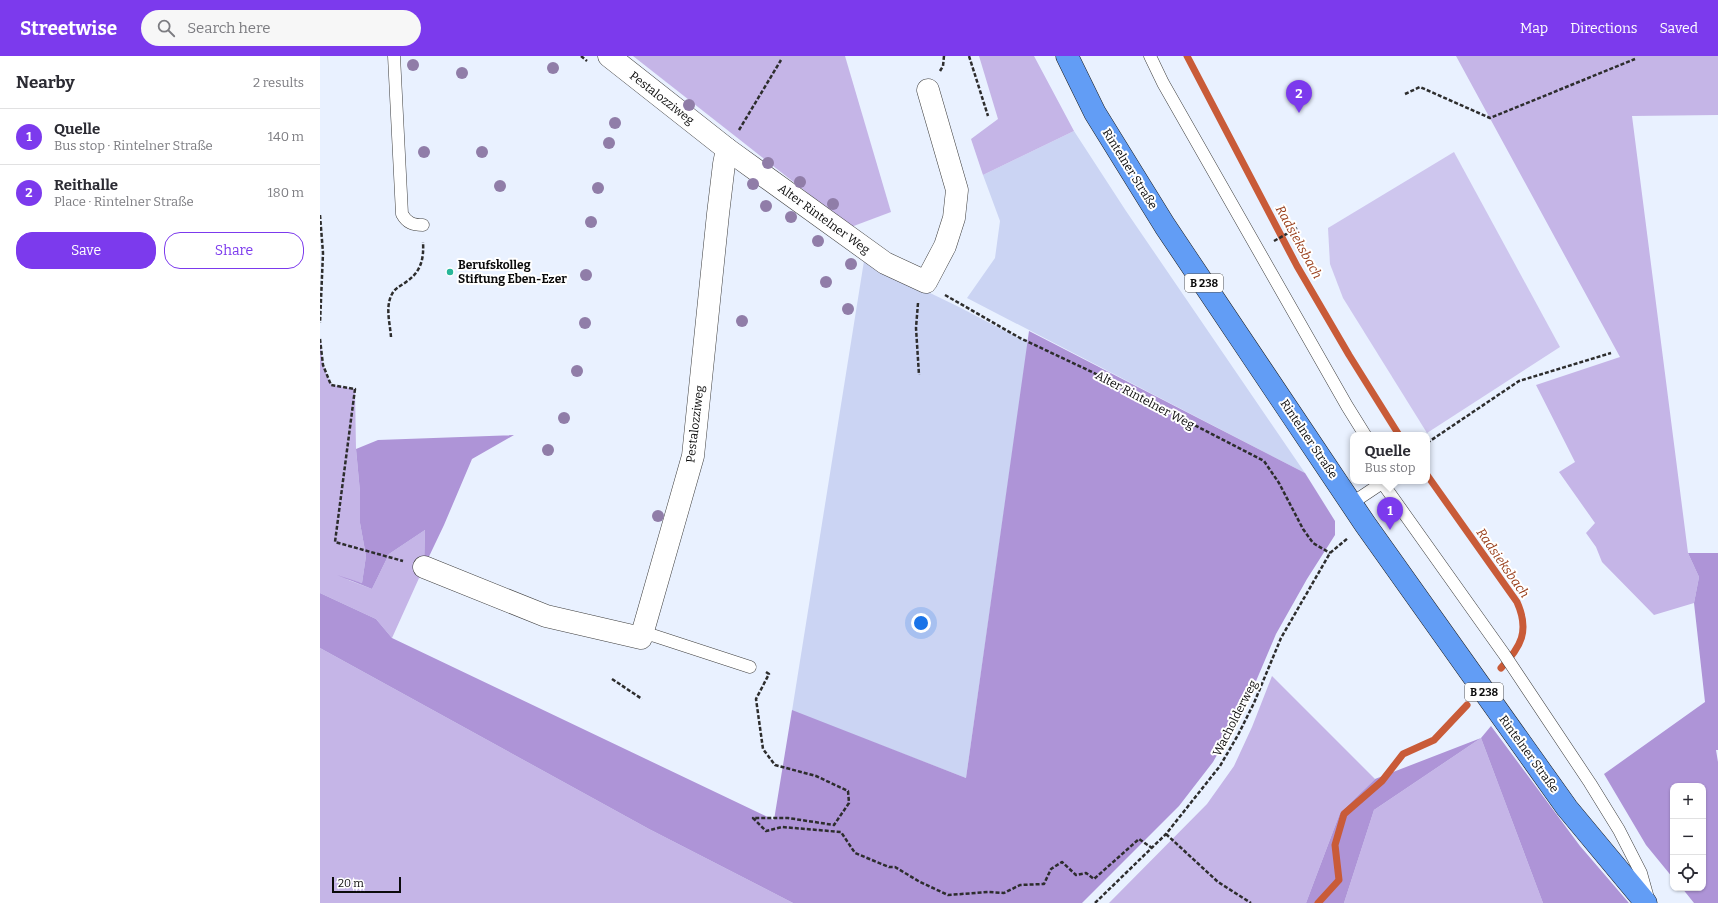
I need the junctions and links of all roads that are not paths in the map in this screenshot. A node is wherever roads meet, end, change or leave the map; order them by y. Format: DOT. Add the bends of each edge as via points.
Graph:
graph roads {
  1 [pos="394,56"];
  2 [pos="610,56"];
  3 [pos="1067,56"];
  4 [pos="1150,56"];
  5 [pos="928,90"];
  6 [pos="728,149"];
  7 [pos="423,225"];
  8 [pos="1363,432"];
  9 [pos="1378,484"];
  10 [pos="1382,484"];
  11 [pos="1352,503"];
  12 [pos="424,567"];
  13 [pos="641,638"];
  14 [pos="750,667"];
  15 [pos="1646,903"];
  16 [pos="1649,903"];
  1 -- 7 [label="lane" via="402,214 406,221"];
  2 -- 6 [label="street, Pestalozziweg"];
  3 -- 11 [label="main road, Rintelner Straße / B 238" via="1095,113 1165,226"];
  4 -- 8 [label="lane" via="1258,251"];
  5 -- 6 [label="street, Alter Rintelner Weg" via="957,190 954,218 945,246 926,282 885,263"];
  6 -- 13 [label="street, Pestalozziweg" via="718,214 693,456"];
  9 -- 11 [label="lane"];
  10 -- 16 [label="lane" via="1504,654 1590,783 1619,830 1641,873"];
  11 -- 15 [label="main road, Rintelner Straße / B 238" via="1568,808"];
  12 -- 13 [label="street" via="546,616"];
  13 -- 14 [label="lane" via="652,635"];
}
